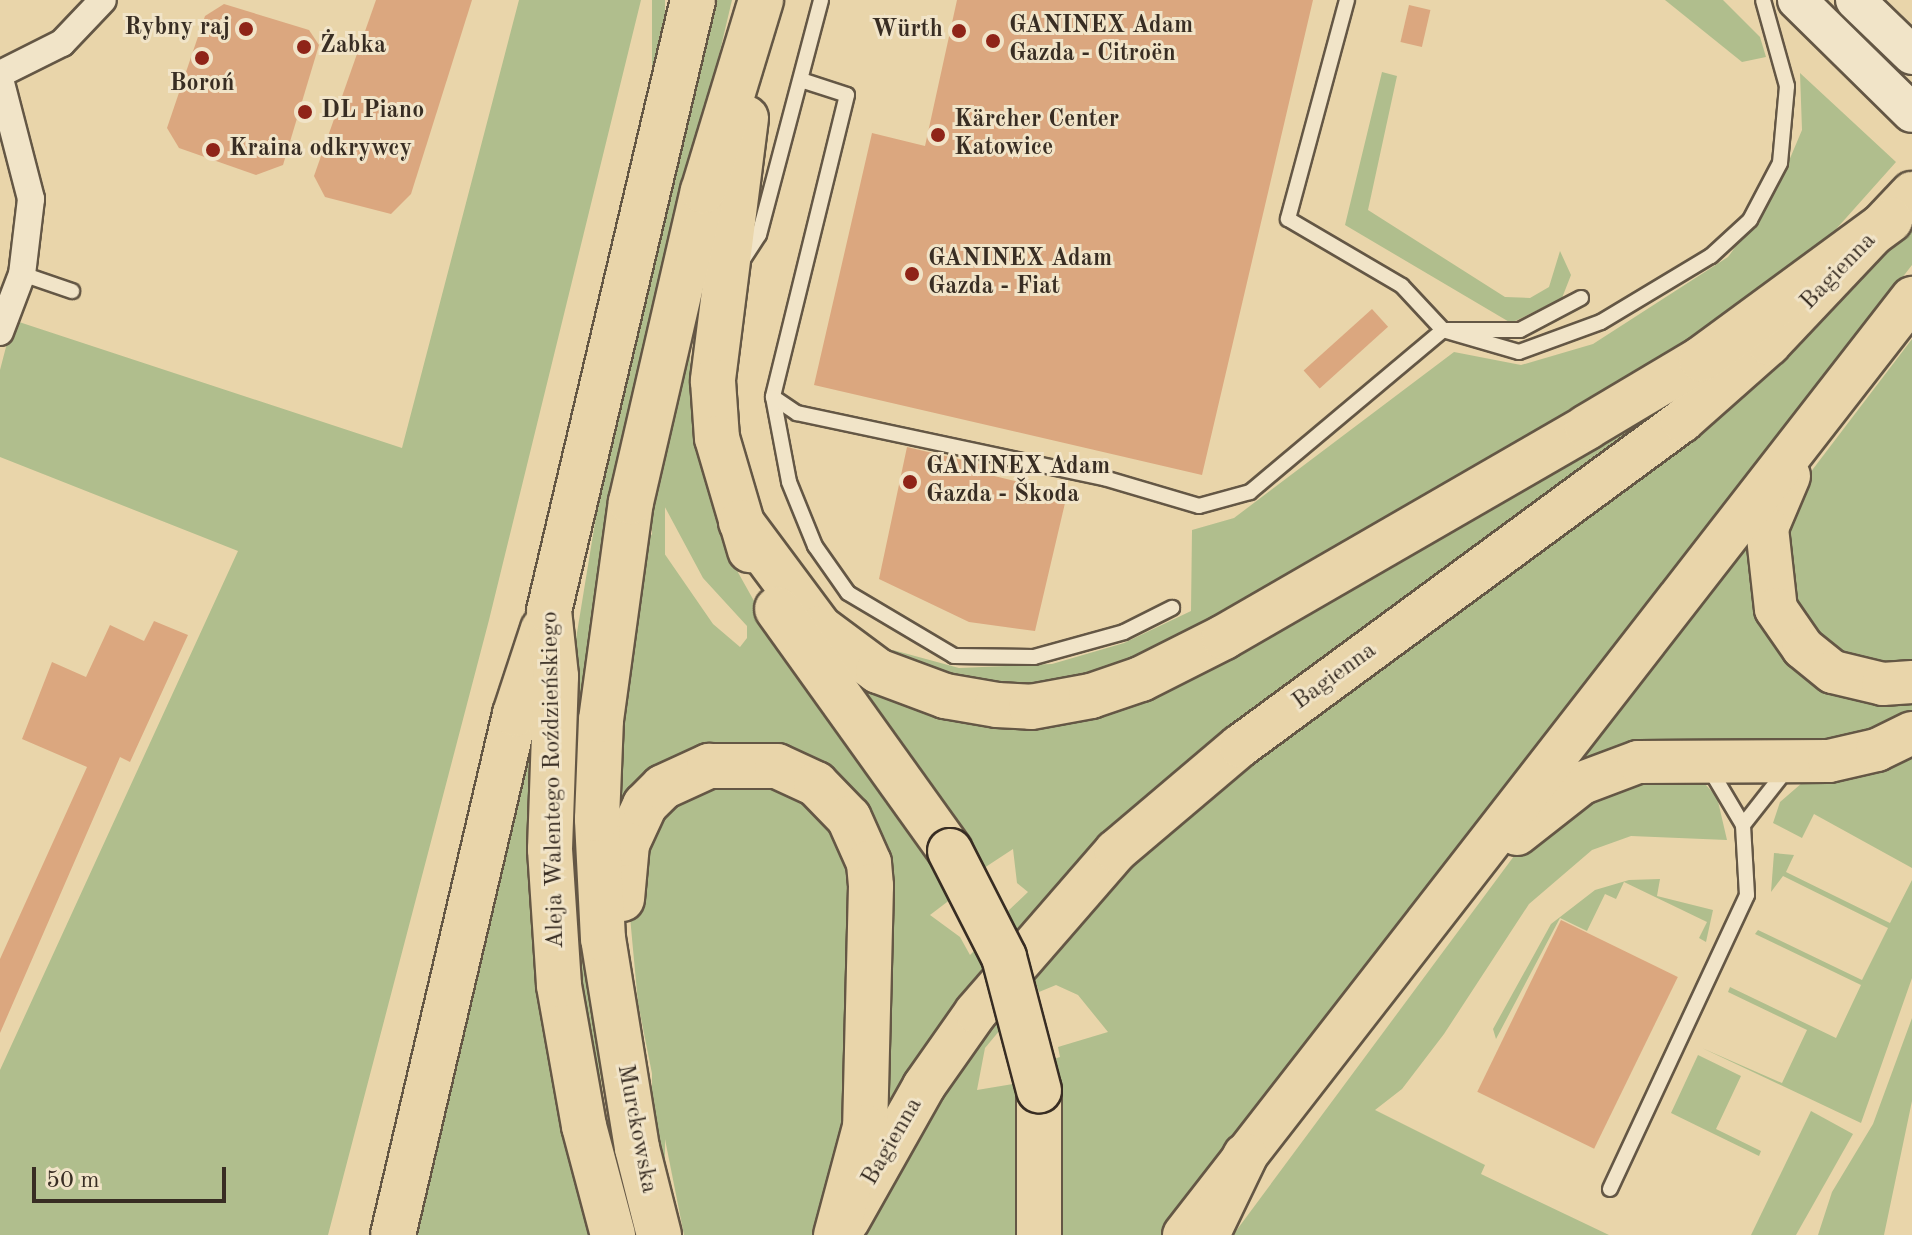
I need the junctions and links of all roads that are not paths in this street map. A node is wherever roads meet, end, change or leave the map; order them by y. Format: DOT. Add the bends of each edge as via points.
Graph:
graph roads {
  1 [pos="103,0"];
  2 [pos="693,0"];
  3 [pos="821,0"];
  4 [pos="1347,0"];
  5 [pos="1763,0"];
  6 [pos="1851,5"];
  7 [pos="759,8"];
  8 [pos="1905,47"];
  9 [pos="0,76"];
  10 [pos="804,81"];
  11 [pos="1912,113"];
  12 [pos="1901,206"];
  13 [pos="22,274"];
  14 [pos="72,291"];
  15 [pos="721,291"];
  16 [pos="1581,298"];
  17 [pos="1912,298"];
  18 [pos="1443,330"];
  19 [pos="0,332"];
  20 [pos="773,397"];
  21 [pos="1809,431"];
  22 [pos="741,522"];
  23 [pos="1172,608"];
  24 [pos="549,611"];
  25 [pos="1912,682"];
  26 [pos="1912,733"];
  27 [pos="1703,761"];
  28 [pos="1793,763"];
  29 [pos="1743,825"];
  30 [pos="1446,895"];
  31 [pos="617,1022"];
  32 [pos="1245,1156"];
  33 [pos="1610,1189"];
  34 [pos="393,1235"];
  35 [pos="613,1235"];
  36 [pos="659,1235"];
  37 [pos="838,1235"];
  38 [pos="1039,1235"];
  39 [pos="1184,1235"];
  40 [pos="1207,1235"];
  1 -- 9 [label="street" via="62,43"];
  2 -- 24 [label="highway, Aleja Walentego Roździeńskiego"];
  3 -- 10 [label="lane"];
  4 -- 18 [label="lane" via="1288,219 1402,286"];
  5 -- 18 [label="lane" via="1787,86 1780,163 1750,220 1711,256 1601,322 1519,352"];
  6 -- 8 [label="street"];
  6 -- 11 [label="street" via="1876,79"];
  7 -- 15 [label="highway"];
  7 -- 31 [label="highway, Aleja Walentego Roździeńskiego" via="697,215 631,502 606,653 597,819 603,939"];
  9 -- 13 [label="street" via="31,199"];
  10 -- 15 [label="lane" via="759,235"];
  10 -- 20 [label="lane" via="847,95"];
  12 -- 22 [label="highway" via="1713,351 1600,420 1224,637 1141,679 1091,696 1031,707 997,705 945,696 878,671 820,628"];
  12 -- 37 [label="main road, Bagienna" via="1769,344 1682,421 1240,746 1116,851 976,1012 924,1086"];
  13 -- 14 [label="lane"];
  13 -- 19 [label="street"];
  15 -- 22 [label="highway" via="715,412"];
  16 -- 18 [label="lane" via="1520,330"];
  17 -- 21 [label="main road"];
  18 -- 20 [label="lane" via="1250,492 1199,506 1104,478 797,413"];
  20 -- 23 [label="lane" via="789,482 823,558 848,593 954,656 1034,657 1124,632"];
  21 -- 25 [label="main road" via="1767,528 1776,609 1803,648 1833,672 1883,684"];
  21 -- 30 [label="main road"];
  22 -- 38 [label="highway, bridge" via="757,573 783,619 950,851 1004,957 1039,1090"];
  24 -- 34 [label="highway" via="515,714"];
  24 -- 35 [label="highway, Aleja Walentego Roździeńskiego" via="556,676 550,849 559,985 584,1126"];
  26 -- 28 [label="main road" via="1868,752"];
  27 -- 28 [label="main road"];
  27 -- 29 [label="lane" via="1733,799"];
  27 -- 30 [label="main road" via="1638,762 1582,783"];
  28 -- 29 [label="lane"];
  29 -- 33 [label="lane" via="1747,895 1740,919"];
  30 -- 32 [label="main road"];
  31 -- 36 [label="highway, Murckowska" via="637,1148"];
  31 -- 37 [label="highway" via="623,873 627,844 645,805 683,775 736,762 777,766 816,784 854,828 871,886 865,1127"];
  32 -- 39 [label="main road"];
  32 -- 40 [label="highway"];
}
